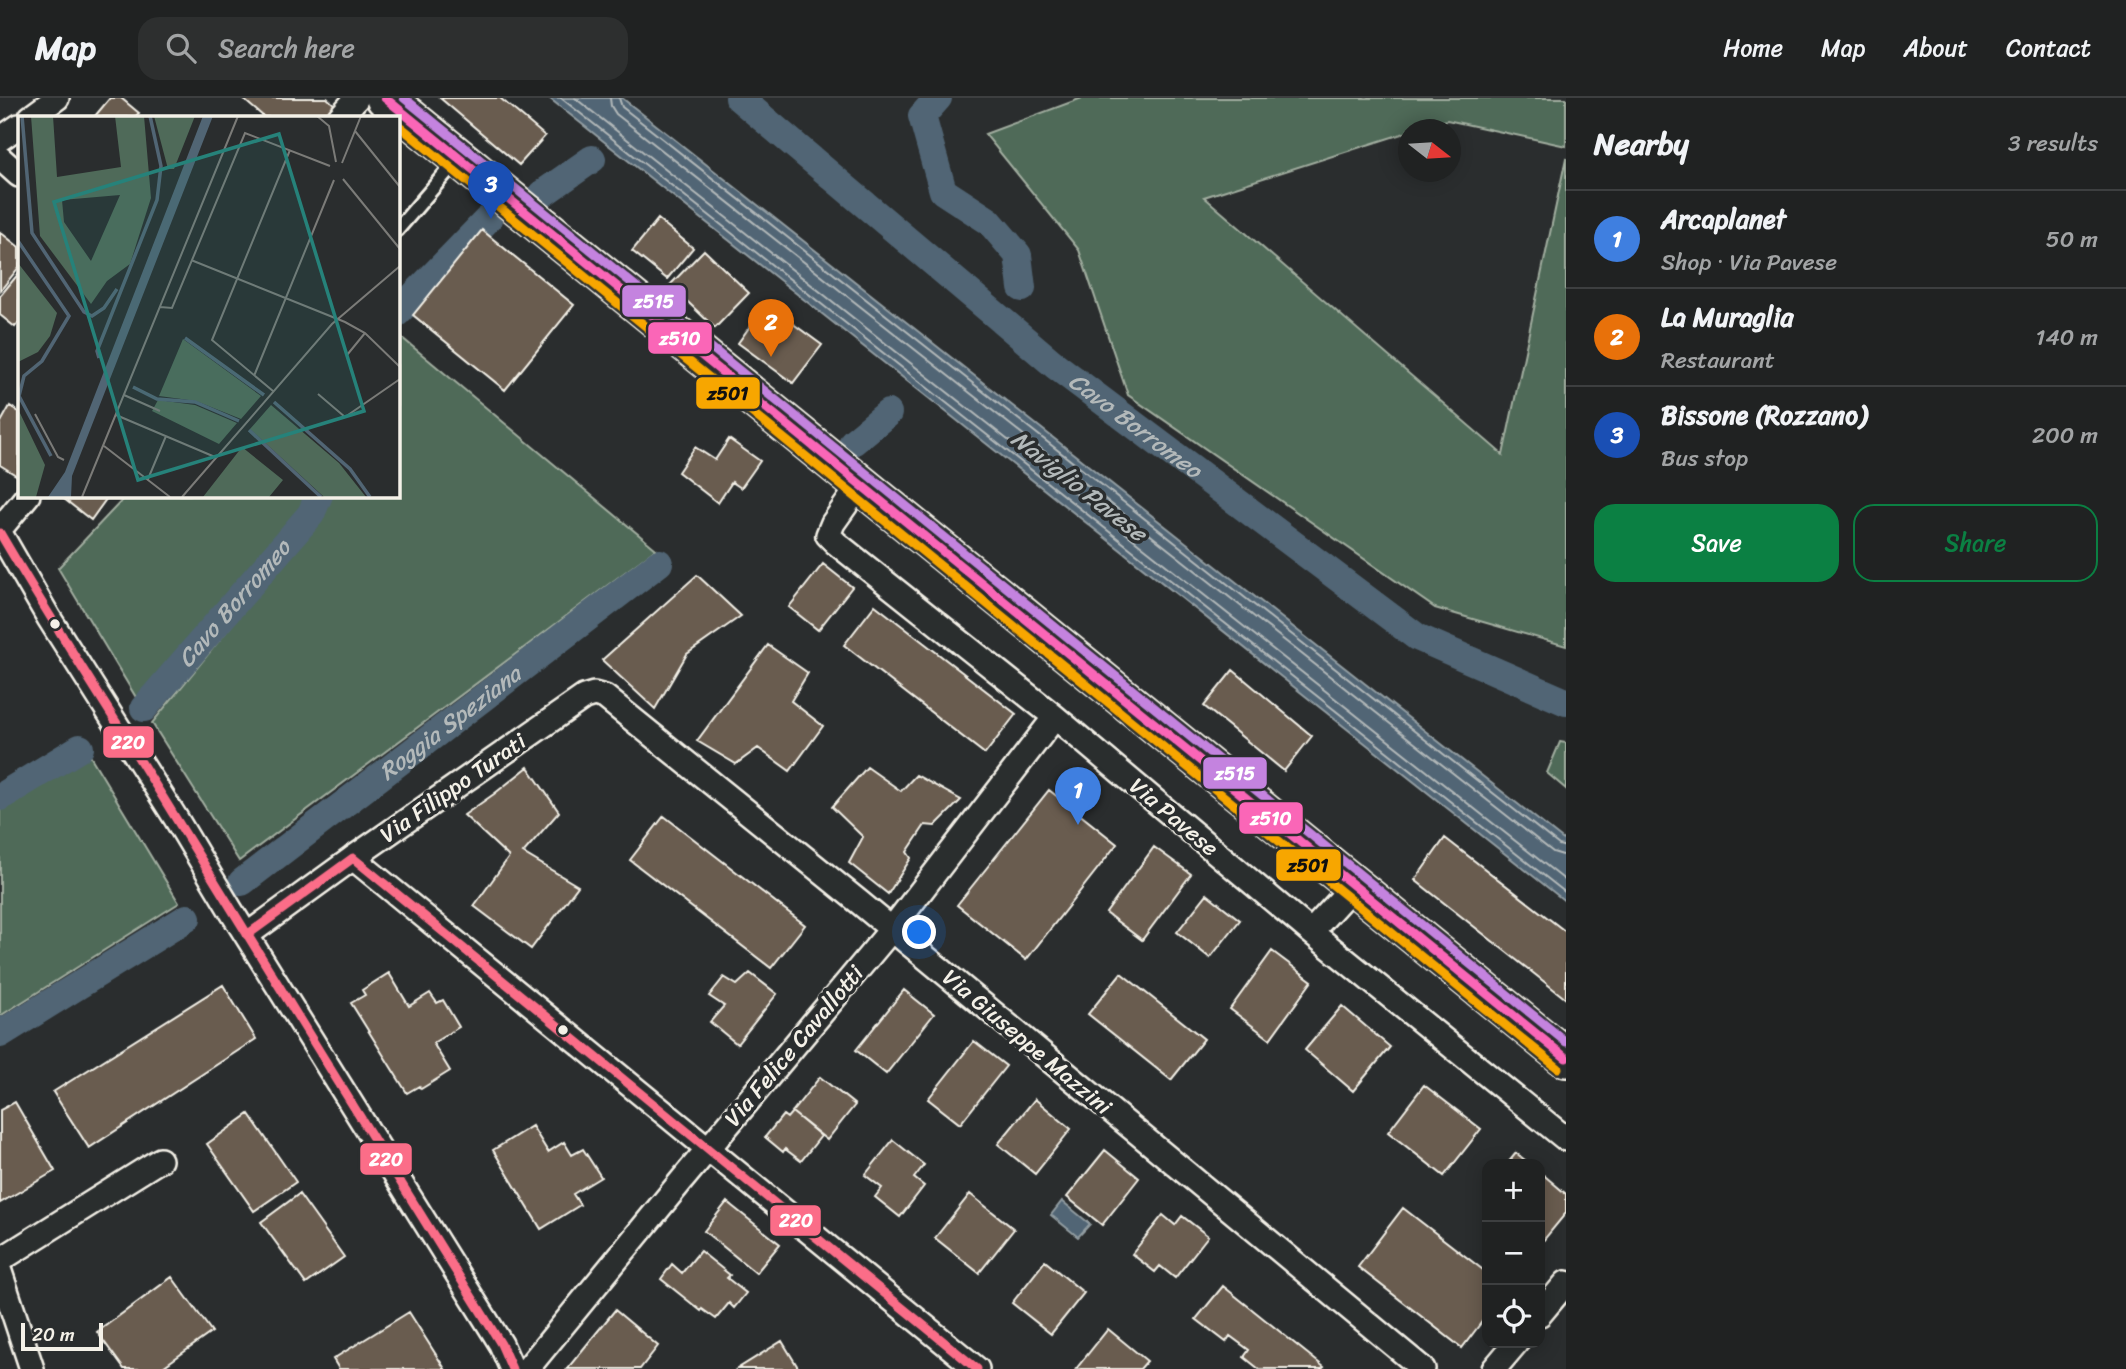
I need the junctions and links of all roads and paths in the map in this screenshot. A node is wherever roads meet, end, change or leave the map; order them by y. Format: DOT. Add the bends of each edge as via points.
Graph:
graph roads {
  1 [pos="57,98"];
  2 [pos="357,98"];
  3 [pos="385,98"];
  4 [pos="32,116"];
  5 [pos="341,116"];
  6 [pos="18,127"];
  7 [pos="0,139"];
  8 [pos="0,158"];
  9 [pos="459,158"];
  10 [pos="18,174"];
  11 [pos="399,228"];
  12 [pos="860,485"];
  13 [pos="26,497"];
  14 [pos="0,531"];
  15 [pos="594,694"];
  16 [pos="1055,717"];
  17 [pos="352,858"];
  18 [pos="1354,885"];
  19 [pos="891,930"];
  20 [pos="1311,932"];
  21 [pos="247,935"];
  22 [pos="1566,1058"];
  23 [pos="1566,1139"];
  24 [pos="708,1149"];
  25 [pos="160,1160"];
  26 [pos="0,1260"];
  27 [pos="0,1272"];
  28 [pos="1566,1283"];
  29 [pos="1545,1308"];
  30 [pos="1512,1348"];
  31 [pos="32,1369"];
  32 [pos="512,1369"];
  33 [pos="527,1369"];
  34 [pos="977,1369"];
  35 [pos="1423,1369"];
  36 [pos="1494,1369"];
  1 -- 4 [label="street"];
  2 -- 5 [label="street"];
  3 -- 9 [label="main road"];
  6 -- 7 [label="street"];
  8 -- 10 [label="street"];
  9 -- 11 [label="lane"];
  9 -- 12 [label="main road"];
  12 -- 16 [label="street, Via Pavese" via="828,535"];
  12 -- 18 [label="main road"];
  13 -- 14 [label="street"];
  14 -- 21 [label="street" via="49,618"];
  15 -- 17 [label="street, Via Filippo Turati"];
  15 -- 19 [label="street, Via Giuseppe Mazzini" via="604,697"];
  16 -- 19 [label="street, Via Felice Cavallotti"];
  16 -- 20 [label="street, Via Pavese"];
  17 -- 21 [label="street, Via Filippo Turati"];
  17 -- 24 [label="street"];
  18 -- 20 [label="street"];
  18 -- 22 [label="main road"];
  19 -- 24 [label="street, Via Felice Cavallotti"];
  19 -- 35 [label="street, Via Giuseppe Mazzini"];
  20 -- 23 [label="street, Via Pavese"];
  21 -- 32 [label="street"];
  24 -- 33 [label="street, Via Felice Cavallotti"];
  24 -- 34 [label="street"];
  25 -- 26 [label="street"];
  27 -- 31 [label="street"];
  28 -- 29 [label="street"];
  30 -- 36 [label="street"];
}
